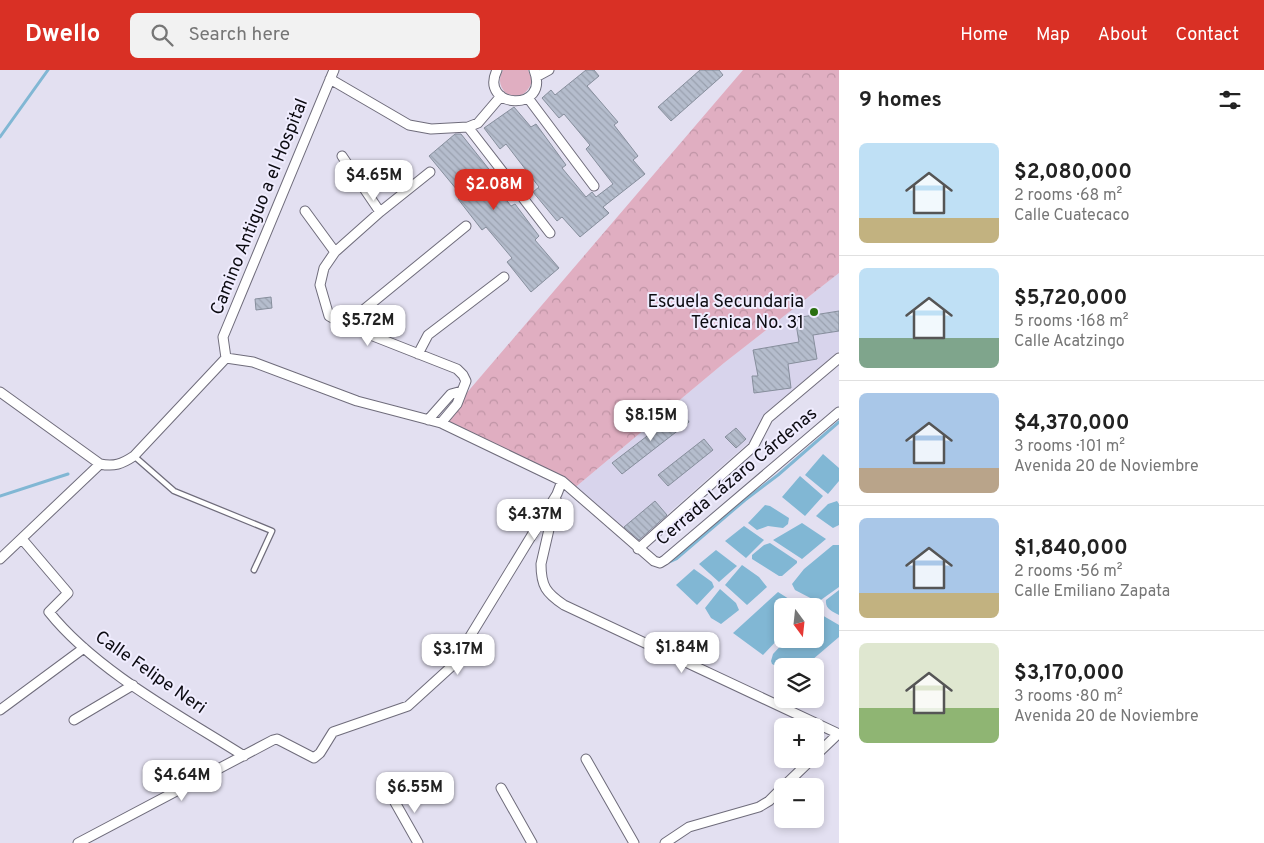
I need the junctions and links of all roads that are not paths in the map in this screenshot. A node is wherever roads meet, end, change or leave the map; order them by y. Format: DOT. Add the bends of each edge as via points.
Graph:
graph roads {
  1 [pos="549,70"];
  2 [pos="496,71"];
  3 [pos="535,73"];
  4 [pos="332,74"];
  5 [pos="501,96"];
  6 [pos="528,98"];
  7 [pos="468,127"];
  8 [pos="342,156"];
  9 [pos="430,172"];
  10 [pos="594,186"];
  11 [pos="305,211"];
  12 [pos="380,212"];
  13 [pos="466,226"];
  14 [pos="550,233"];
  15 [pos="335,252"];
  16 [pos="504,278"];
  17 [pos="345,326"];
  18 [pos="418,354"];
  19 [pos="226,358"];
  20 [pos="839,358"];
  21 [pos="462,391"];
  22 [pos="0,392"];
  23 [pos="839,412"];
  24 [pos="428,420"];
  25 [pos="441,423"];
  26 [pos="134,456"];
  27 [pos="100,464"];
  28 [pos="562,481"];
  29 [pos="557,494"];
  30 [pos="22,539"];
  31 [pos="638,549"];
  32 [pos="0,559"];
  33 [pos="254,570"];
  34 [pos="84,648"];
  35 [pos="133,685"];
  36 [pos="0,710"];
  37 [pos="74,720"];
  38 [pos="838,734"];
  39 [pos="824,747"];
  40 [pos="244,756"];
  41 [pos="586,759"];
  42 [pos="803,768"];
  43 [pos="792,778"];
  44 [pos="501,788"];
  45 [pos="774,796"];
  46 [pos="392,797"];
  47 [pos="78,843"];
  48 [pos="418,843"];
  49 [pos="532,843"];
  50 [pos="634,843"];
  51 [pos="665,843"];
  1 -- 3 [label="street"];
  2 -- 5 [label="street" via="494,85"];
  3 -- 6 [label="street" via="535,89"];
  4 -- 7 [label="street" via="409,125 431,129"];
  4 -- 19 [label="street, Camino Antiguo a el Hospital" via="224,338"];
  5 -- 6 [label="street" via="514,102"];
  5 -- 7 [label="street" via="478,123"];
  6 -- 10 [label="street"];
  7 -- 14 [label="street"];
  8 -- 12 [label="street"];
  9 -- 12 [label="street"];
  11 -- 15 [label="street"];
  12 -- 15 [label="street"];
  13 -- 17 [label="street"];
  15 -- 17 [label="street" via="324,268 320,286 330,316"];
  16 -- 18 [label="street" via="428,335"];
  17 -- 18 [label="street"];
  18 -- 21 [label="street" via="457,369 466,382"];
  19 -- 24 [label="street, Cerrada Lázaro Cárdenas" via="253,362 357,401"];
  19 -- 26 [label="street"];
  20 -- 31 [label="street" via="768,418 753,447"];
  21 -- 24 [label="street" via="451,394"];
  21 -- 25 [label="street" via="457,404"];
  22 -- 27 [label="street"];
  23 -- 31 [label="street, Cerrada Lázaro Cárdenas" via="665,560 654,562"];
  24 -- 25 [label="street, Cerrada Lázaro Cárdenas"];
  25 -- 28 [label="street, Cerrada Lázaro Cárdenas"];
  26 -- 27 [label="street" via="116,466"];
  26 -- 33 [label="lane" via="174,491 272,531"];
  27 -- 30 [label="street"];
  28 -- 29 [label="street"];
  28 -- 31 [label="street, Cerrada Lázaro Cárdenas"];
  29 -- 38 [label="street" via="541,564 544,587 553,597"];
  29 -- 40 [label="street" via="452,666 408,706 333,732 314,758 277,739"];
  30 -- 32 [label="street"];
  30 -- 34 [label="street, Calle Felipe Neri" via="68,593 49,612"];
  34 -- 35 [label="street, Calle Felipe Neri"];
  34 -- 36 [label="street"];
  35 -- 37 [label="street"];
  35 -- 40 [label="street, Calle Felipe Neri"];
  38 -- 39 [label="street"];
  40 -- 47 [label="street"];
  41 -- 50 [label="street"];
  42 -- 43 [label="street"];
  44 -- 49 [label="street"];
  45 -- 51 [label="street" via="759,807 689,827"];
  46 -- 48 [label="street"];
}
